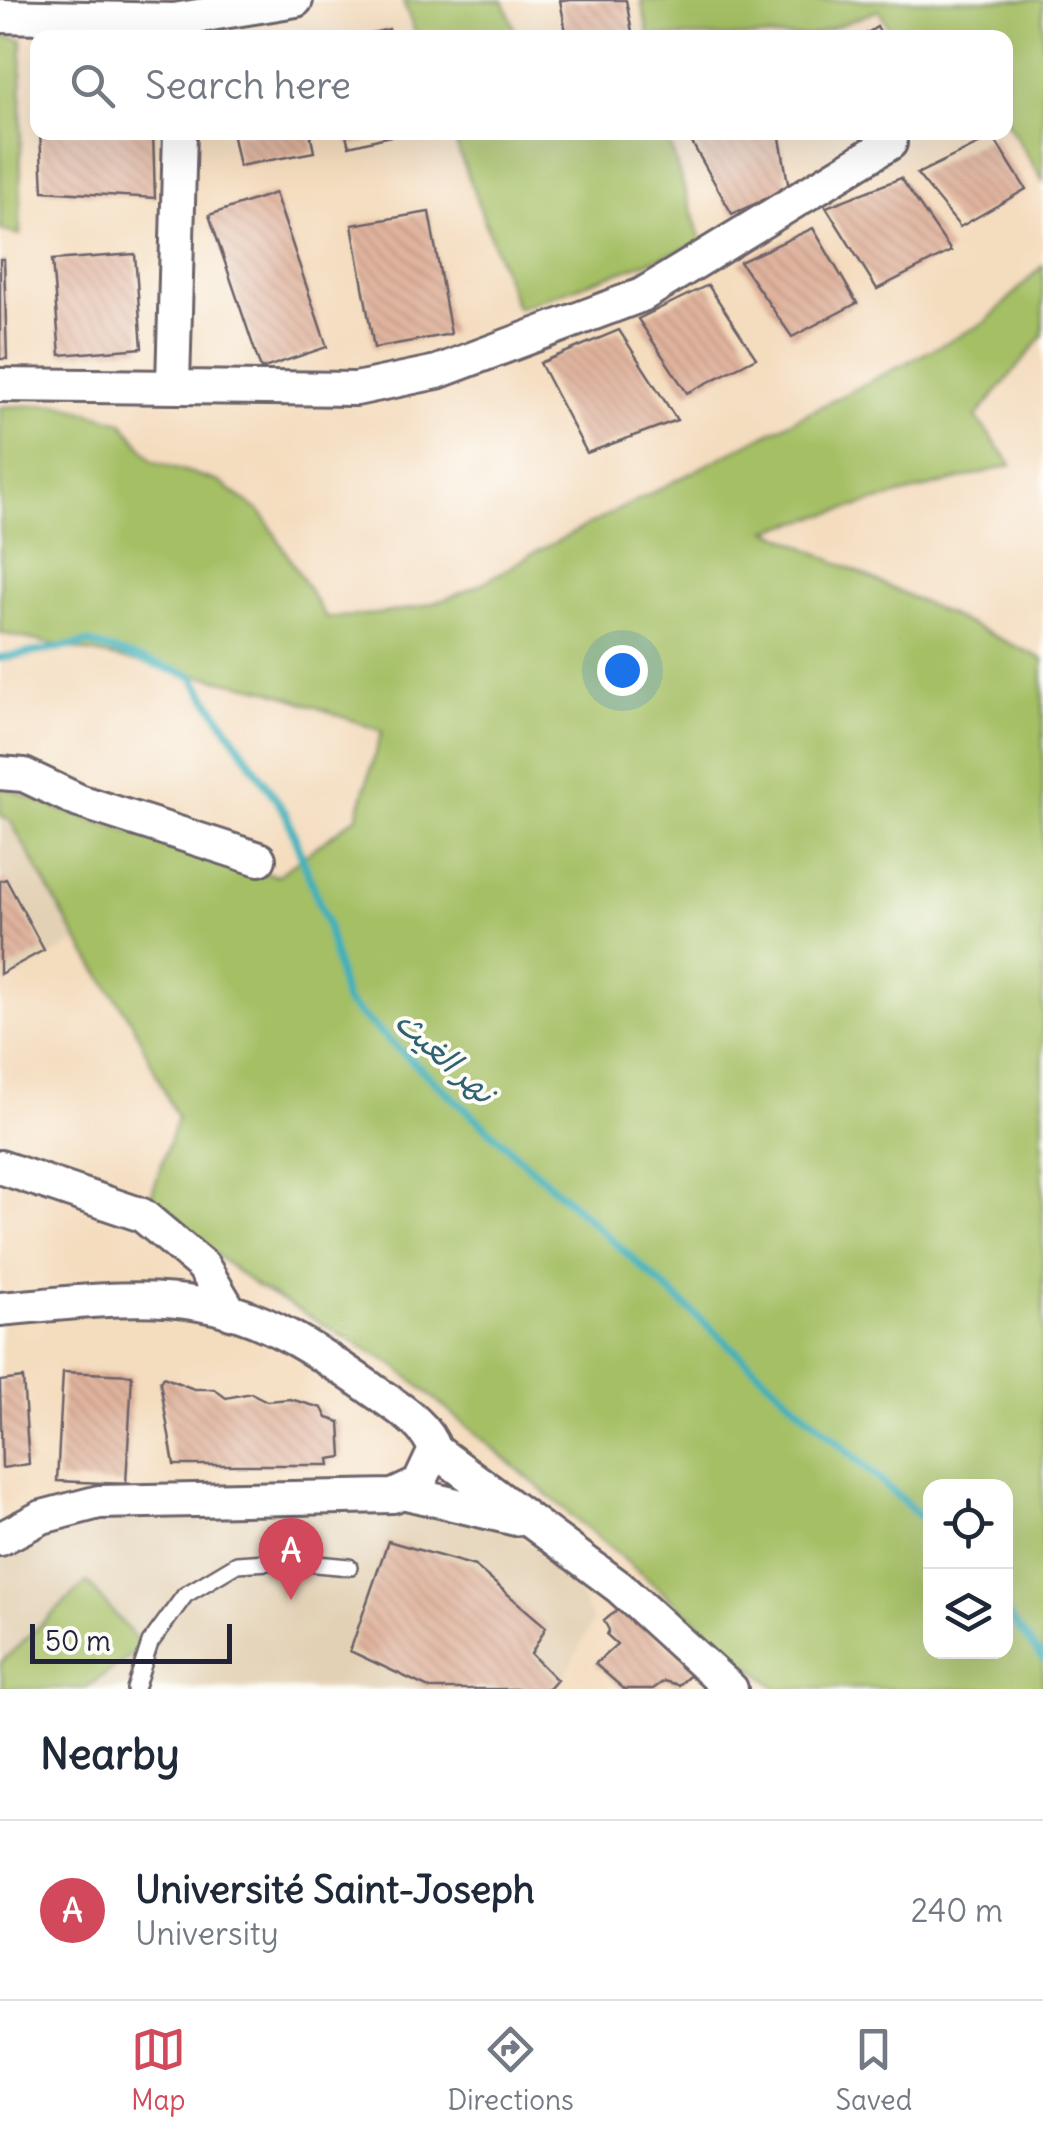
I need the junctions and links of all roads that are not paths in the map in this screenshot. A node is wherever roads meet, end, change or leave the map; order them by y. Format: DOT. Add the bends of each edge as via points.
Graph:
graph roads {
  1 [pos="296,0"];
  2 [pos="0,16"];
  3 [pos="174,29"];
  4 [pos="180,140"];
  5 [pos="890,143"];
  6 [pos="173,384"];
  7 [pos="0,385"];
  8 [pos="0,772"];
  9 [pos="259,858"];
  10 [pos="0,1167"];
  11 [pos="0,1309"];
  12 [pos="232,1313"];
  13 [pos="435,1450"];
  14 [pos="402,1492"];
  15 [pos="530,1522"];
  16 [pos="0,1539"];
  17 [pos="349,1567"];
  18 [pos="135,1689"];
  19 [pos="731,1689"];
  1 -- 3 [label="street"];
  2 -- 3 [label="street"];
  4 -- 6 [label="street"];
  5 -- 6 [label="street" via="642,296 437,372 356,389"];
  6 -- 7 [label="street"];
  8 -- 9 [label="street"];
  10 -- 12 [label="street" via="142,1215 203,1266"];
  11 -- 12 [label="street" via="173,1301"];
  12 -- 13 [label="street" via="266,1324 354,1377 421,1426"];
  13 -- 14 [label="street" via="419,1484"];
  13 -- 15 [label="street"];
  14 -- 15 [label="street"];
  14 -- 16 [label="street" via="370,1499 99,1502 42,1517"];
  15 -- 19 [label="street" via="660,1620"];
  17 -- 18 [label="lane" via="237,1564 185,1595 150,1644"];
}
